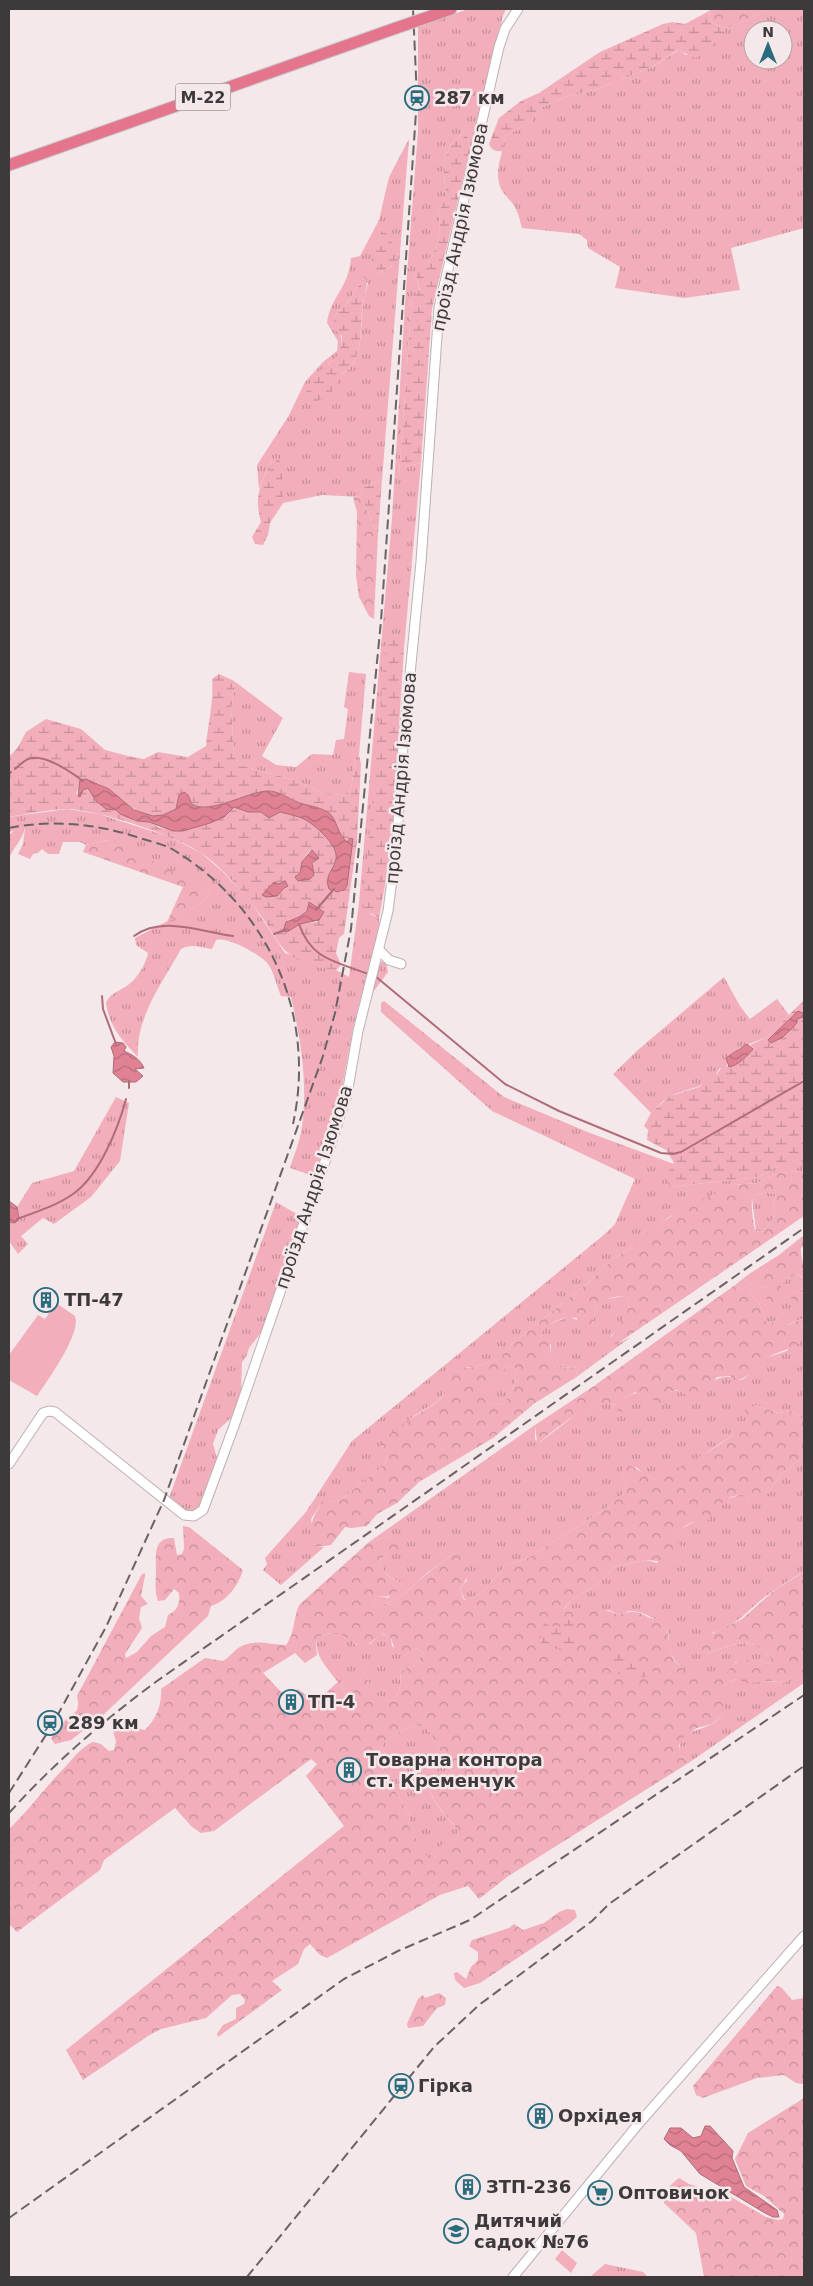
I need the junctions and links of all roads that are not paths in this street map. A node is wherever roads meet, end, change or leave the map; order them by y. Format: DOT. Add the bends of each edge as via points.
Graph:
graph roads {
  1 [pos="451,9"];
  2 [pos="518,9"];
  3 [pos="9,165"];
  4 [pos="379,950"];
  5 [pos="401,964"];
  6 [pos="9,1464"];
  7 [pos="804,1936"];
  8 [pos="513,2277"];
  1 -- 3 [label="highway, М-22, bridge"];
  2 -- 4 [label="street, проїзд Андрія Ізюмова" via="505,29 499,47 439,308 397,839 388,911"];
  4 -- 5 [label="street" via="388,960"];
  4 -- 6 [label="street, проїзд Андрія Ізюмова" via="342,1111 203,1510 194,1516 184,1515 61,1416 49,1411 43,1413"];
  7 -- 8 [label="street" via="640,2122"];
}
